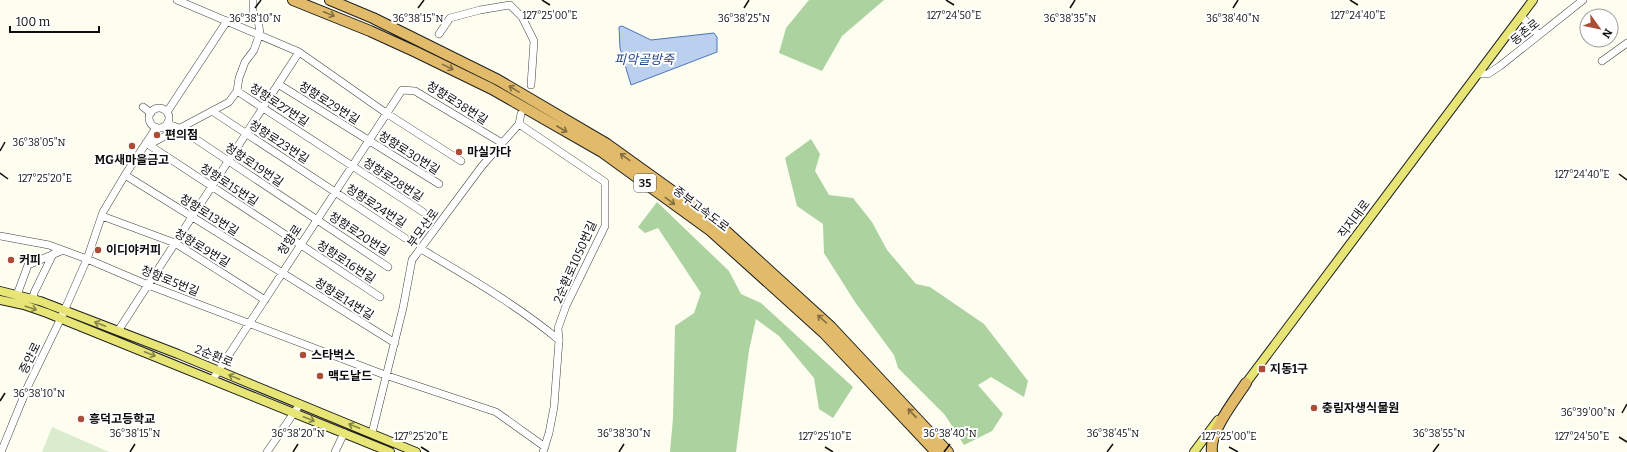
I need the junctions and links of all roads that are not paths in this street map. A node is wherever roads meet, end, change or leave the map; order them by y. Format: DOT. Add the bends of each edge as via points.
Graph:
graph roads {
  1 [pos="177,0"];
  2 [pos="253,0"];
  3 [pos="293,0"];
  4 [pos="330,0"];
  5 [pos="1533,0"];
  6 [pos="1583,0"];
  7 [pos="1522,17"];
  8 [pos="226,21"];
  9 [pos="440,34"];
  10 [pos="260,35"];
  11 [pos="1539,35"];
  12 [pos="1627,43"];
  13 [pos="299,52"];
  14 [pos="1602,61"];
  15 [pos="1478,74"];
  16 [pos="278,84"];
  17 [pos="531,85"];
  18 [pos="237,91"];
  19 [pos="143,108"];
  20 [pos="262,108"];
  21 [pos="212,111"];
  22 [pos="167,112"];
  23 [pos="151,113"];
  24 [pos="386,113"];
  25 [pos="521,114"];
  26 [pos="168,124"];
  27 [pos="519,124"];
  28 [pos="156,128"];
  29 [pos="179,128"];
  30 [pos="246,133"];
  31 [pos="368,140"];
  32 [pos="146,143"];
  33 [pos="502,143"];
  34 [pos="228,161"];
  35 [pos="461,161"];
  36 [pos="352,166"];
  37 [pos="125,175"];
  38 [pos="438,184"];
  39 [pos="212,187"];
  40 [pos="334,192"];
  41 [pos="423,212"];
  42 [pos="102,216"];
  43 [pos="192,217"];
  44 [pos="317,220"];
  45 [pos="0,236"];
  46 [pos="405,238"];
  47 [pos="175,243"];
  48 [pos="300,245"];
  49 [pos="421,249"];
  50 [pos="61,250"];
  51 [pos="53,254"];
  52 [pos="87,259"];
  53 [pos="388,267"];
  54 [pos="282,273"];
  55 [pos="148,285"];
  56 [pos="0,291"];
  57 [pos="17,295"];
  58 [pos="380,297"];
  59 [pos="33,299"];
  60 [pos="0,300"];
  61 [pos="265,300"];
  62 [pos="63,314"];
  63 [pos="249,324"];
  64 [pos="118,331"];
  65 [pos="559,340"];
  66 [pos="395,343"];
  67 [pos="218,371"];
  68 [pos="385,375"];
  69 [pos="213,379"];
  70 [pos="1246,383"];
  71 [pos="300,404"];
  72 [pos="294,413"];
  73 [pos="372,433"];
  74 [pos="344,434"];
  75 [pos="371,448"];
  76 [pos="544,449"];
  77 [pos="1,452"];
  78 [pos="267,452"];
  79 [pos="335,452"];
  80 [pos="390,452"];
  81 [pos="416,452"];
  82 [pos="936,452"];
  83 [pos="948,452"];
  84 [pos="1194,452"];
  85 [pos="1212,452"];
  1 -- 8 [label="street"];
  2 -- 10 [label="street" via="252,7 258,20"];
  3 -- 82 [label="highway, 중부고속도로 / 35, one-way" via="370,31 492,89 602,152 711,231 824,333"];
  83 -- 4 [label="highway, 중부고속도로 / 35, one-way" via="831,327 717,223 607,144 498,80 373,18"];
  5 -- 7 [label="main road, 직지대로"];
  6 -- 11 [label="street, 동촌로"];
  7 -- 11 [label="street"];
  7 -- 15 [label="main road, 직지대로"];
  8 -- 10 [label="street"];
  8 -- 22 [label="street"];
  9 -- 17 [label="street" via="450,18 510,5 522,17 534,41"];
  10 -- 13 [label="street"];
  10 -- 18 [label="street, 청향로27번길" via="254,50 245,62"];
  11 -- 15 [label="street, 동촌로" via="1492,72"];
  12 -- 14 [label="street"];
  13 -- 16 [label="street"];
  13 -- 24 [label="street"];
  15 -- 70 [label="main road, 직지대로"];
  16 -- 20 [label="street"];
  16 -- 31 [label="street, 청향로29번길"];
  18 -- 20 [label="street, 청향로27번길"];
  18 -- 21 [label="street" via="229,102"];
  19 -- 23 [label="street"];
  20 -- 30 [label="street"];
  20 -- 36 [label="street, 청향로27번길"];
  21 -- 29 [label="street"];
  21 -- 30 [label="street, 청향로23번길"];
  22 -- 23 [label="street" via="159,108"];
  22 -- 26 [label="street"];
  23 -- 28 [label="street" via="150,122"];
  24 -- 31 [label="street, 청향로"];
  24 -- 33 [label="street, 청향로38번길" via="402,90 415,91"];
  24 -- 35 [label="street"];
  25 -- 27 [label="street"];
  26 -- 28 [label="street" via="164,128"];
  26 -- 29 [label="street, 청향로19번길"];
  27 -- 33 [label="street, 부모산로"];
  27 -- 65 [label="street, 2순환로1050번길" via="605,182 605,226 566,306 558,328"];
  28 -- 32 [label="street, 증안로"];
  29 -- 32 [label="street" via="154,142"];
  29 -- 34 [label="street, 청향로19번길"];
  30 -- 34 [label="street"];
  30 -- 40 [label="street, 청향로23번길"];
  31 -- 36 [label="street, 청향로"];
  31 -- 38 [label="street, 청향로30번길"];
  32 -- 37 [label="street, 증안로"];
  32 -- 39 [label="street, 청향로15번길"];
  33 -- 49 [label="street, 부모산로"];
  34 -- 39 [label="street"];
  34 -- 44 [label="street, 청향로19번길"];
  36 -- 40 [label="street, 청향로"];
  36 -- 41 [label="street, 청향로28번길"];
  37 -- 42 [label="street, 증안로"];
  37 -- 43 [label="street, 청향로13번길"];
  39 -- 43 [label="street"];
  39 -- 48 [label="street, 청향로15번길"];
  40 -- 44 [label="street, 청향로"];
  40 -- 46 [label="street, 청향로24번길"];
  42 -- 47 [label="street, 청향로9번길"];
  42 -- 52 [label="street, 증안로"];
  43 -- 47 [label="street"];
  43 -- 54 [label="street, 청향로13번길"];
  44 -- 48 [label="street, 청향로"];
  44 -- 53 [label="street, 청향로20번길"];
  45 -- 50 [label="street, 청향로5번길" via="49,245"];
  47 -- 55 [label="street"];
  47 -- 61 [label="street, 청향로9번길"];
  48 -- 54 [label="street, 청향로"];
  48 -- 58 [label="street, 청향로16번길"];
  49 -- 65 [label="street" via="541,325"];
  49 -- 66 [label="street, 부모산로" via="412,260"];
  50 -- 51 [label="street"];
  50 -- 52 [label="street, 청향로5번길"];
  51 -- 57 [label="street" via="28,264"];
  51 -- 59 [label="street"];
  52 -- 55 [label="street, 청향로5번길"];
  52 -- 62 [label="street, 증안로"];
  54 -- 61 [label="street, 청향로"];
  54 -- 66 [label="street, 청향로14번길"];
  55 -- 63 [label="street, 청향로5번길"];
  55 -- 64 [label="street"];
  56 -- 57 [label="main road, 2순환로"];
  57 -- 59 [label="main road, 2순환로"];
  59 -- 62 [label="main road, 2순환로"];
  60 -- 62 [label="main road, 2순환로, one-way"];
  61 -- 63 [label="street, 청향로"];
  64 -- 62 [label="main road, 2순환로, one-way"];
  62 -- 69 [label="main road, 2순환로, one-way"];
  62 -- 77 [label="street, 증안로" via="28,386"];
  63 -- 67 [label="street, 청향로"];
  63 -- 68 [label="street, 청향로5번길"];
  64 -- 67 [label="main road, 2순환로"];
  65 -- 76 [label="street, 2순환로1050번길" via="554,407"];
  66 -- 68 [label="street, 부모산로"];
  67 -- 69 [label="street, 청향로"];
  71 -- 67 [label="main road, 2순환로, one-way"];
  68 -- 73 [label="street, 부모산로"];
  68 -- 76 [label="street" via="496,412"];
  69 -- 72 [label="main road, 2순환로"];
  70 -- 84 [label="main road, 직지대로"];
  70 -- 85 [label="highway" via="1215,432"];
  71 -- 72 [label="street"];
  73 -- 71 [label="main road, 2순환로, one-way"];
  72 -- 74 [label="main road, 2순환로, one-way"];
  72 -- 78 [label="street"];
  73 -- 81 [label="main road, 2순환로"];
  74 -- 75 [label="main road, 2순환로"];
  74 -- 79 [label="street"];
  75 -- 80 [label="main road, 2순환로"];
}
